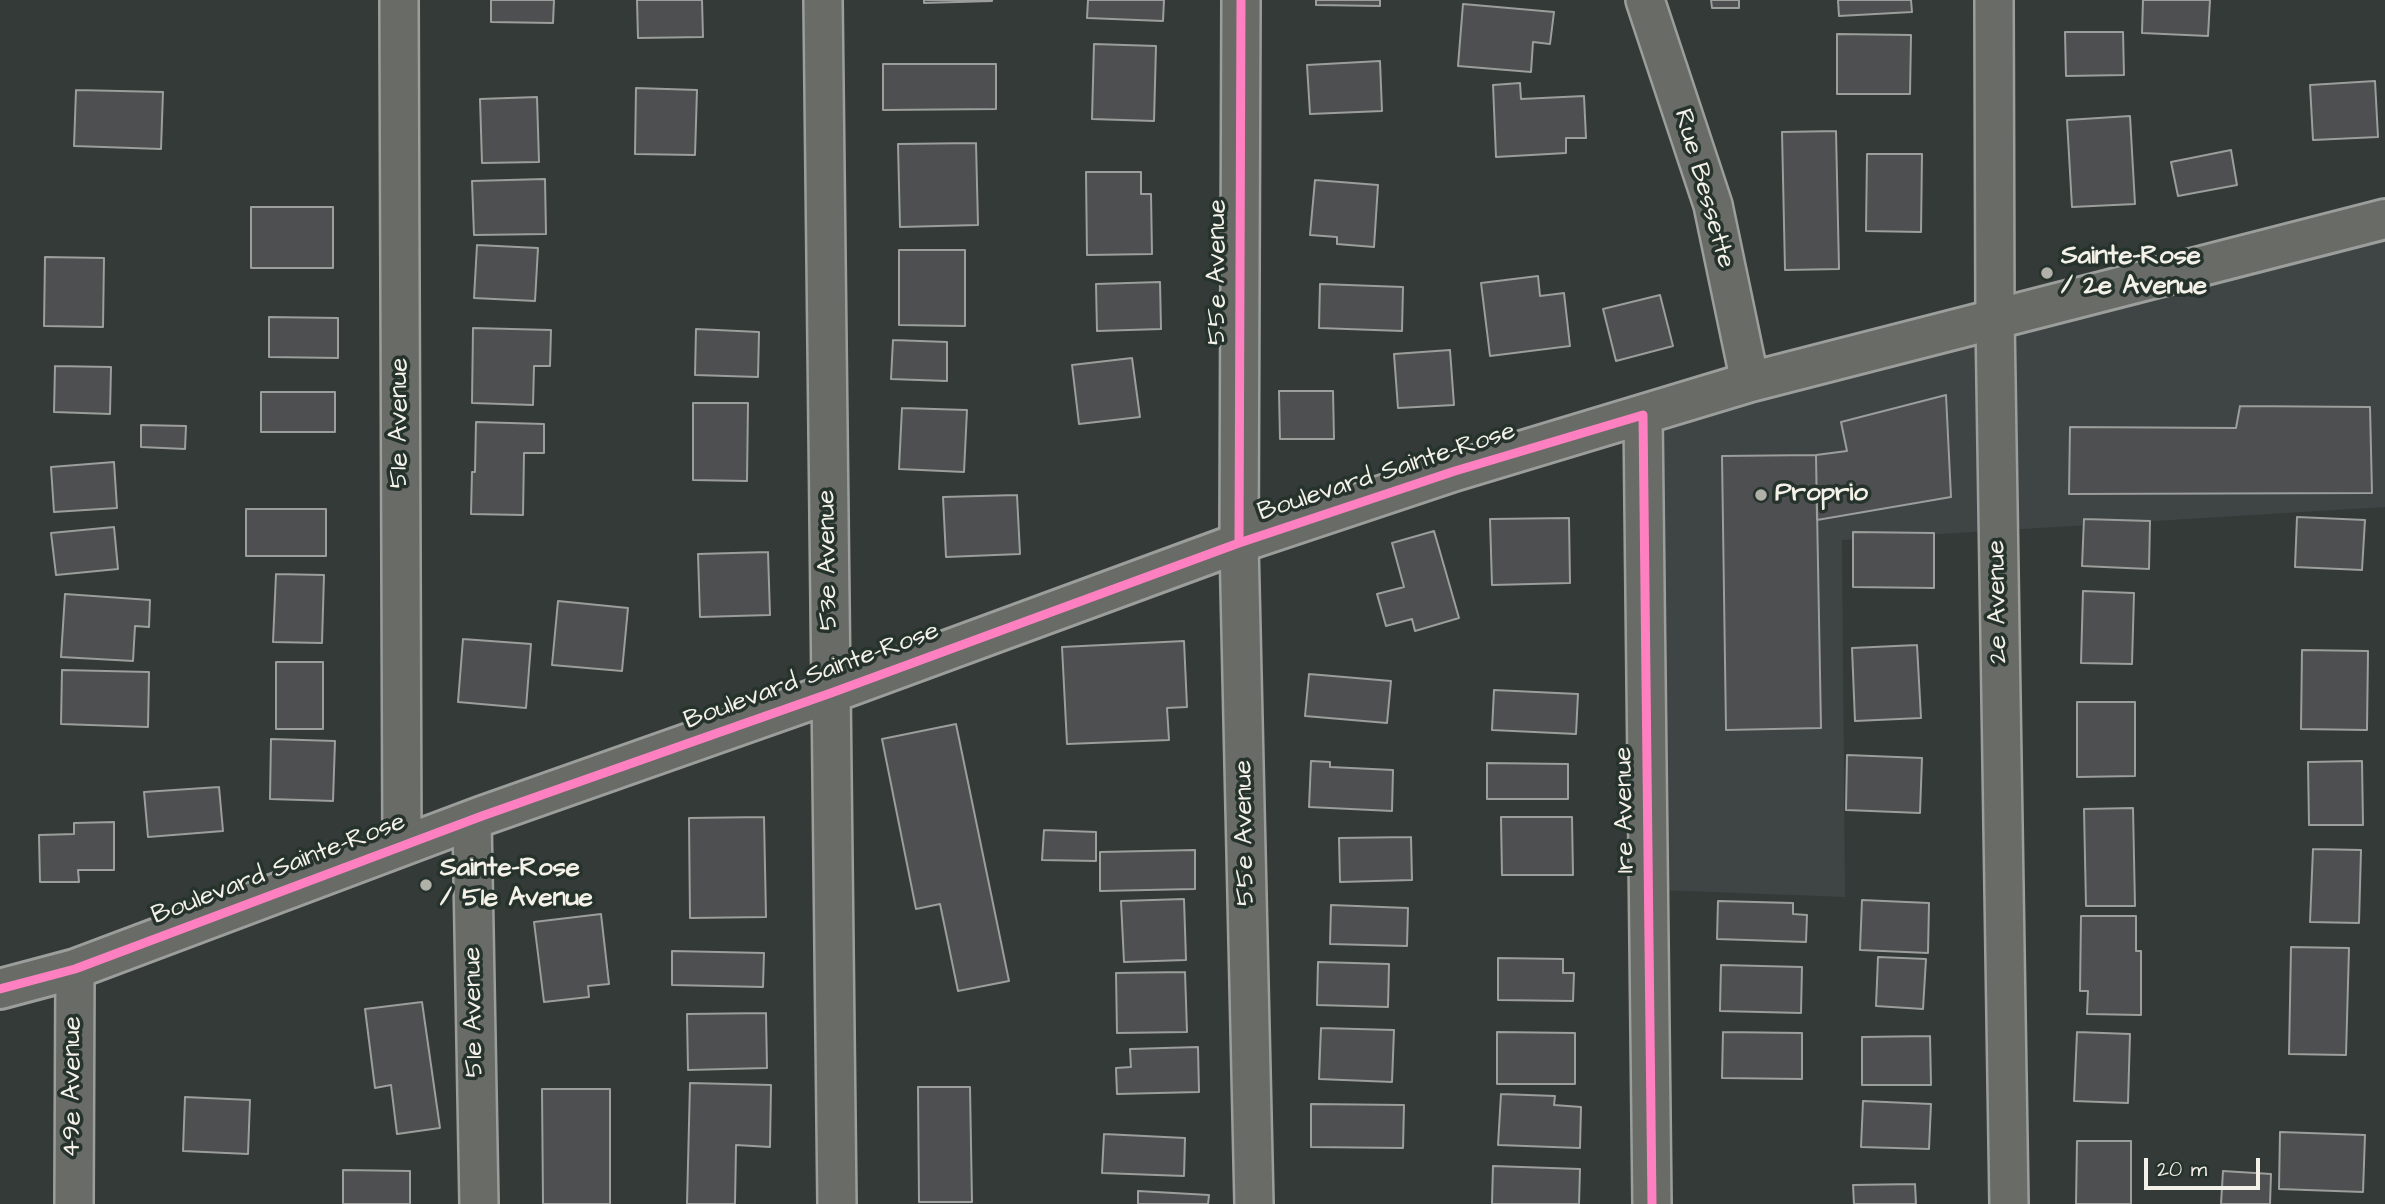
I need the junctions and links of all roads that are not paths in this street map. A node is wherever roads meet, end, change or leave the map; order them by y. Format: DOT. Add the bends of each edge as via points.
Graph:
graph roads {
  1 [pos="399,0"];
  2 [pos="823,0"];
  3 [pos="1241,0"];
  4 [pos="1645,0"];
  5 [pos="1994,0"];
  6 [pos="2385,219"];
  7 [pos="1995,318"];
  8 [pos="1750,382"];
  9 [pos="1643,415"];
  10 [pos="1239,543"];
  11 [pos="831,693"];
  12 [pos="471,820"];
  13 [pos="402,846"];
  14 [pos="75,969"];
  15 [pos="0,989"];
  16 [pos="74,1204"];
  17 [pos="479,1204"];
  18 [pos="837,1204"];
  19 [pos="1254,1204"];
  20 [pos="1652,1204"];
  21 [pos="2009,1204"];
  1 -- 13 [label="street, 51e Avenue"];
  2 -- 11 [label="street, 53e Avenue"];
  3 -- 10 [label="street, 55e Avenue"];
  4 -- 8 [label="street, Rue Bessette" via="1713,205"];
  5 -- 7 [label="street, 2e Avenue"];
  6 -- 7 [label="street, Boulevard Sainte-Rose"];
  7 -- 8 [label="street, Boulevard Sainte-Rose"];
  7 -- 21 [label="street, 2e Avenue"];
  8 -- 9 [label="street, Boulevard Sainte-Rose"];
  9 -- 10 [label="street, Boulevard Sainte-Rose"];
  9 -- 20 [label="street, 1re Avenue"];
  10 -- 11 [label="street, Boulevard Sainte-Rose"];
  10 -- 19 [label="street, 55e Avenue"];
  11 -- 12 [label="street, Boulevard Sainte-Rose"];
  11 -- 18 [label="street, 53e Avenue"];
  12 -- 13 [label="street, Boulevard Sainte-Rose"];
  12 -- 17 [label="street, 51e Avenue"];
  13 -- 14 [label="street, Boulevard Sainte-Rose"];
  14 -- 15 [label="street, Boulevard Sainte-Rose"];
  14 -- 16 [label="street, 49e Avenue"];
}
